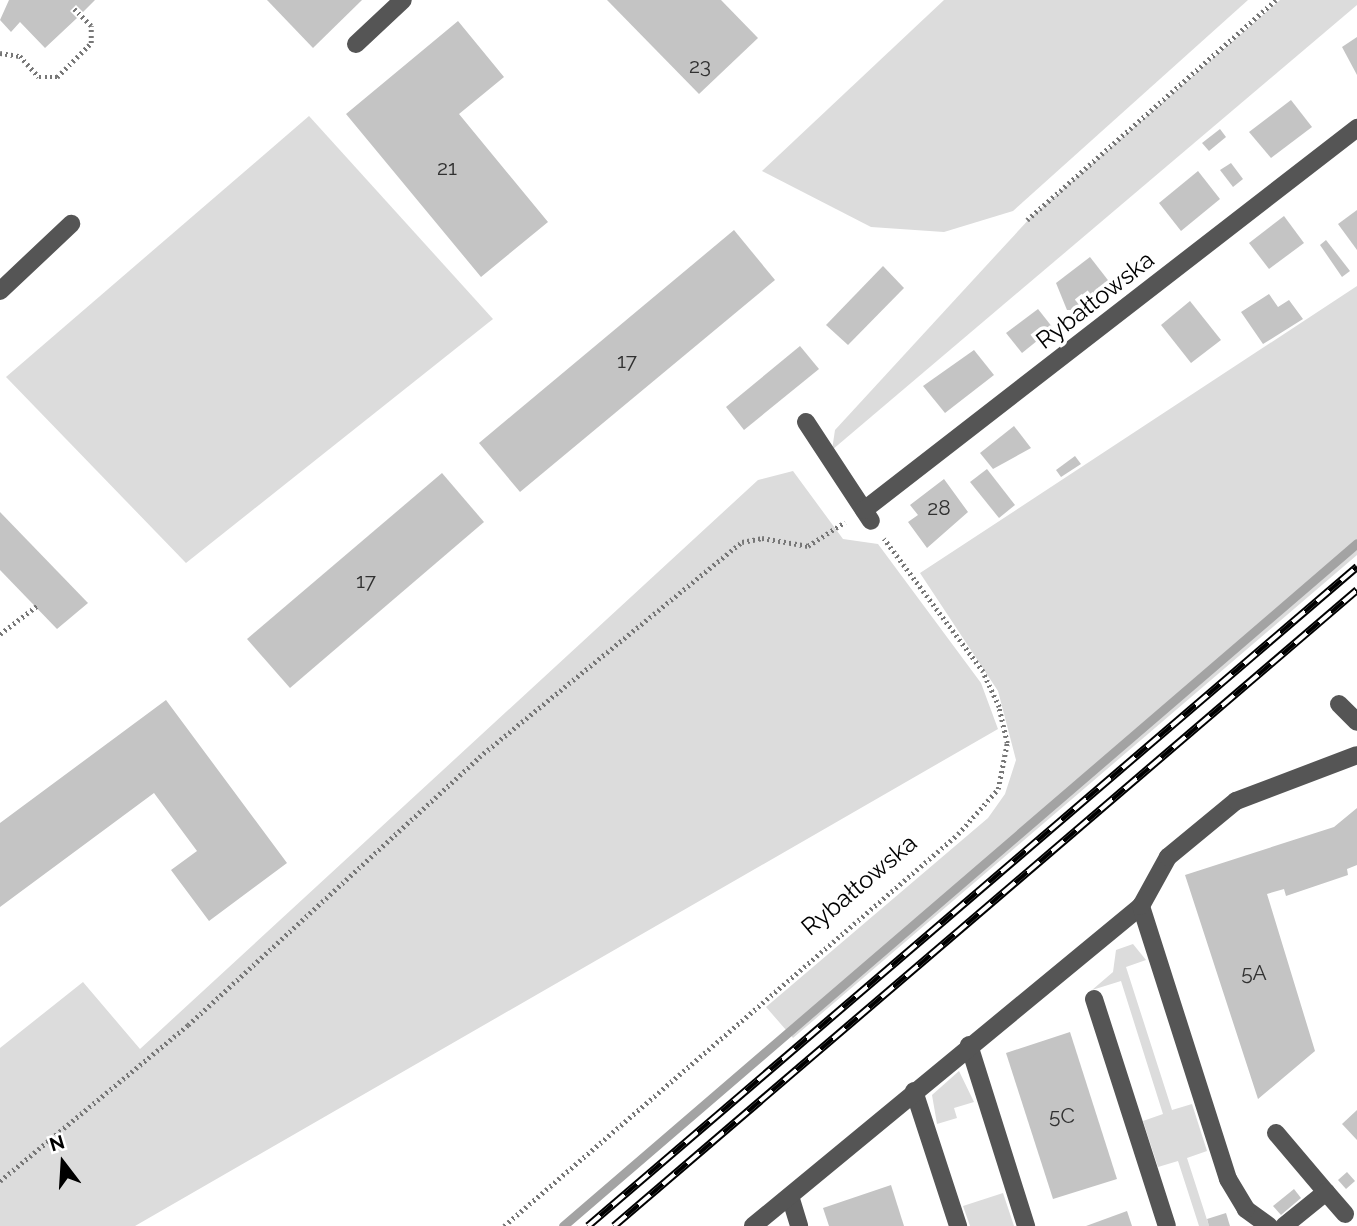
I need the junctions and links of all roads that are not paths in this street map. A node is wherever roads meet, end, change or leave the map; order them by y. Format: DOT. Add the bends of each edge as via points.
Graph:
graph roads {
  1 [pos="403,0"];
  2 [pos="356,44"];
  3 [pos="1357,128"];
  4 [pos="71,224"];
  5 [pos="0,291"];
  6 [pos="806,422"];
  7 [pos="1339,704"];
  8 [pos="1357,722"];
  9 [pos="1357,755"];
  10 [pos="1141,906"];
  11 [pos="1094,999"];
  12 [pos="969,1045"];
  13 [pos="914,1091"];
  14 [pos="1276,1133"];
  15 [pos="1326,1192"];
  16 [pos="790,1196"];
  17 [pos="1348,1216"];
  18 [pos="1260,1224"];
  19 [pos="753,1226"];
  20 [pos="799,1226"];
  21 [pos="958,1226"];
  22 [pos="1026,1226"];
  23 [pos="1167,1226"];
  24 [pos="1284,1226"];
  1 -- 2 [label="street"];
  3 -- 6 [label="street, Rybałtowska" via="867,516"];
  4 -- 5 [label="street"];
  7 -- 8 [label="street"];
  9 -- 10 [label="street" via="1236,801 1168,857"];
  10 -- 12 [label="street"];
  10 -- 18 [label="street" via="1228,1179"];
  11 -- 23 [label="street"];
  12 -- 13 [label="street"];
  12 -- 22 [label="street"];
  13 -- 16 [label="street"];
  13 -- 21 [label="street"];
  14 -- 15 [label="street"];
  15 -- 17 [label="street"];
  15 -- 24 [label="street"];
  16 -- 19 [label="street"];
  16 -- 20 [label="street"];
}
